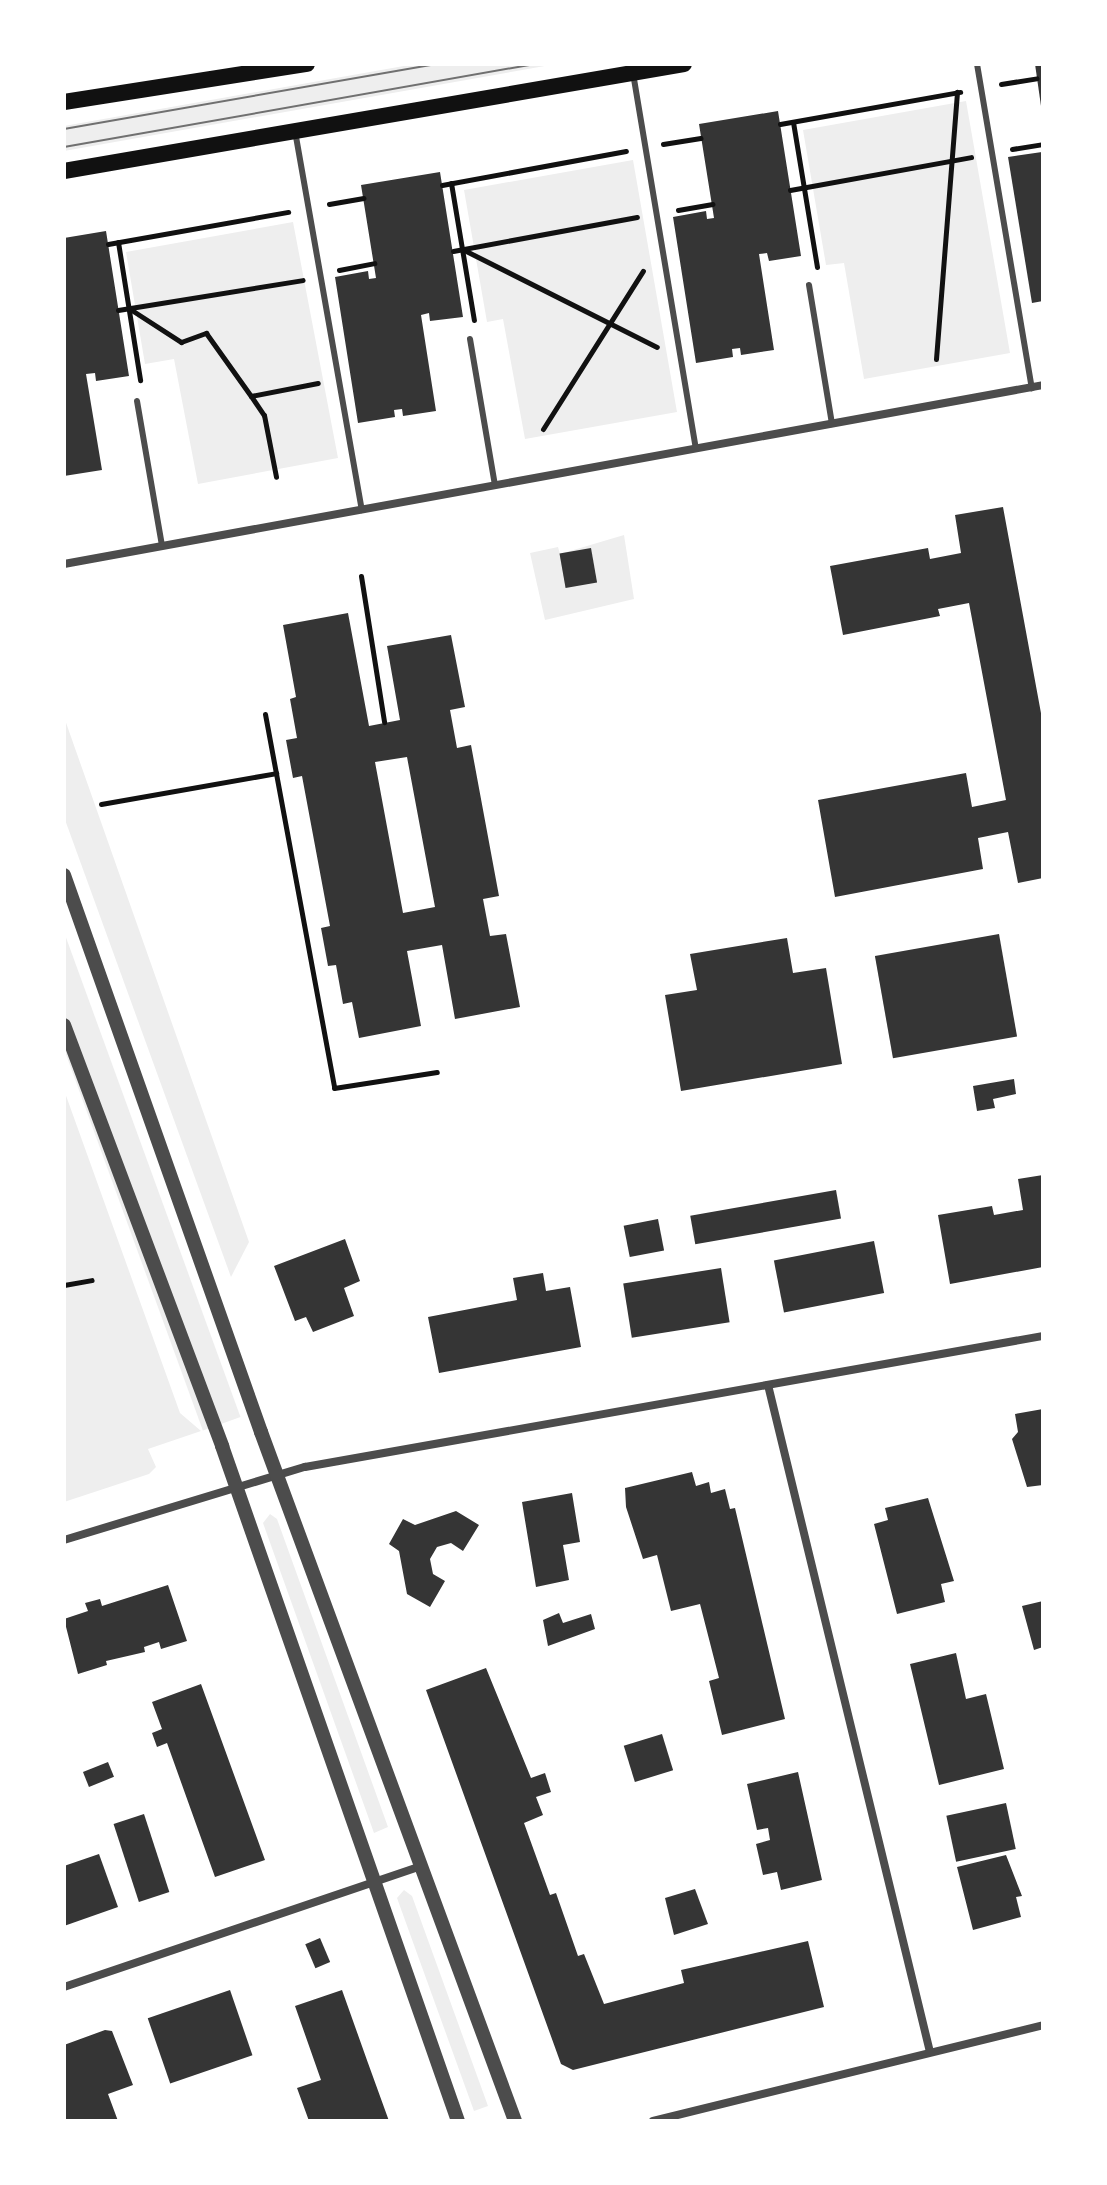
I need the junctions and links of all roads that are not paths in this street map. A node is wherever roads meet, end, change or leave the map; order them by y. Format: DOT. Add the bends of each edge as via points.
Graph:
graph roads {
  1 [pos="307,64"];
  2 [pos="684,64"];
  3 [pos="977,64"];
  4 [pos="633,73"];
  5 [pos="64,102"];
  6 [pos="295,131"];
  7 [pos="64,171"];
  8 [pos="809,285"];
  9 [pos="470,339"];
  10 [pos="1043,385"];
  11 [pos="1032,388"];
  12 [pos="137,401"];
  13 [pos="832,424"];
  14 [pos="696,449"];
  15 [pos="495,485"];
  16 [pos="362,510"];
  17 [pos="162,546"];
  18 [pos="64,564"];
  19 [pos="64,875"];
  20 [pos="64,1025"];
  21 [pos="1043,1336"];
  22 [pos="768,1385"];
  23 [pos="276,1475"];
  24 [pos="235,1487"];
  25 [pos="64,1540"];
  26 [pos="422,1866"];
  27 [pos="372,1884"];
  28 [pos="64,1987"];
  29 [pos="1043,2025"];
  30 [pos="930,2052"];
  31 [pos="458,2121"];
  32 [pos="515,2121"];
  33 [pos="653,2121"];
  1 -- 5 [label="main road"];
  2 -- 4 [label="main road"];
  3 -- 11 [label="lane"];
  4 -- 6 [label="main road"];
  4 -- 14 [label="lane"];
  6 -- 7 [label="main road"];
  6 -- 16 [label="lane"];
  8 -- 13 [label="lane"];
  9 -- 15 [label="lane"];
  10 -- 11 [label="street"];
  11 -- 13 [label="street"];
  12 -- 17 [label="lane"];
  13 -- 14 [label="street"];
  14 -- 15 [label="street"];
  15 -- 16 [label="street"];
  16 -- 17 [label="street"];
  17 -- 18 [label="street"];
  19 -- 23 [label="street"];
  20 -- 24 [label="street"];
  21 -- 22 [label="street"];
  22 -- 23 [label="street"];
  22 -- 30 [label="street"];
  23 -- 24 [label="street"];
  23 -- 26 [label="street"];
  24 -- 25 [label="street"];
  24 -- 27 [label="street"];
  26 -- 27 [label="street"];
  26 -- 32 [label="street"];
  27 -- 28 [label="street"];
  27 -- 31 [label="street"];
  29 -- 30 [label="street"];
  30 -- 33 [label="street"];
}
